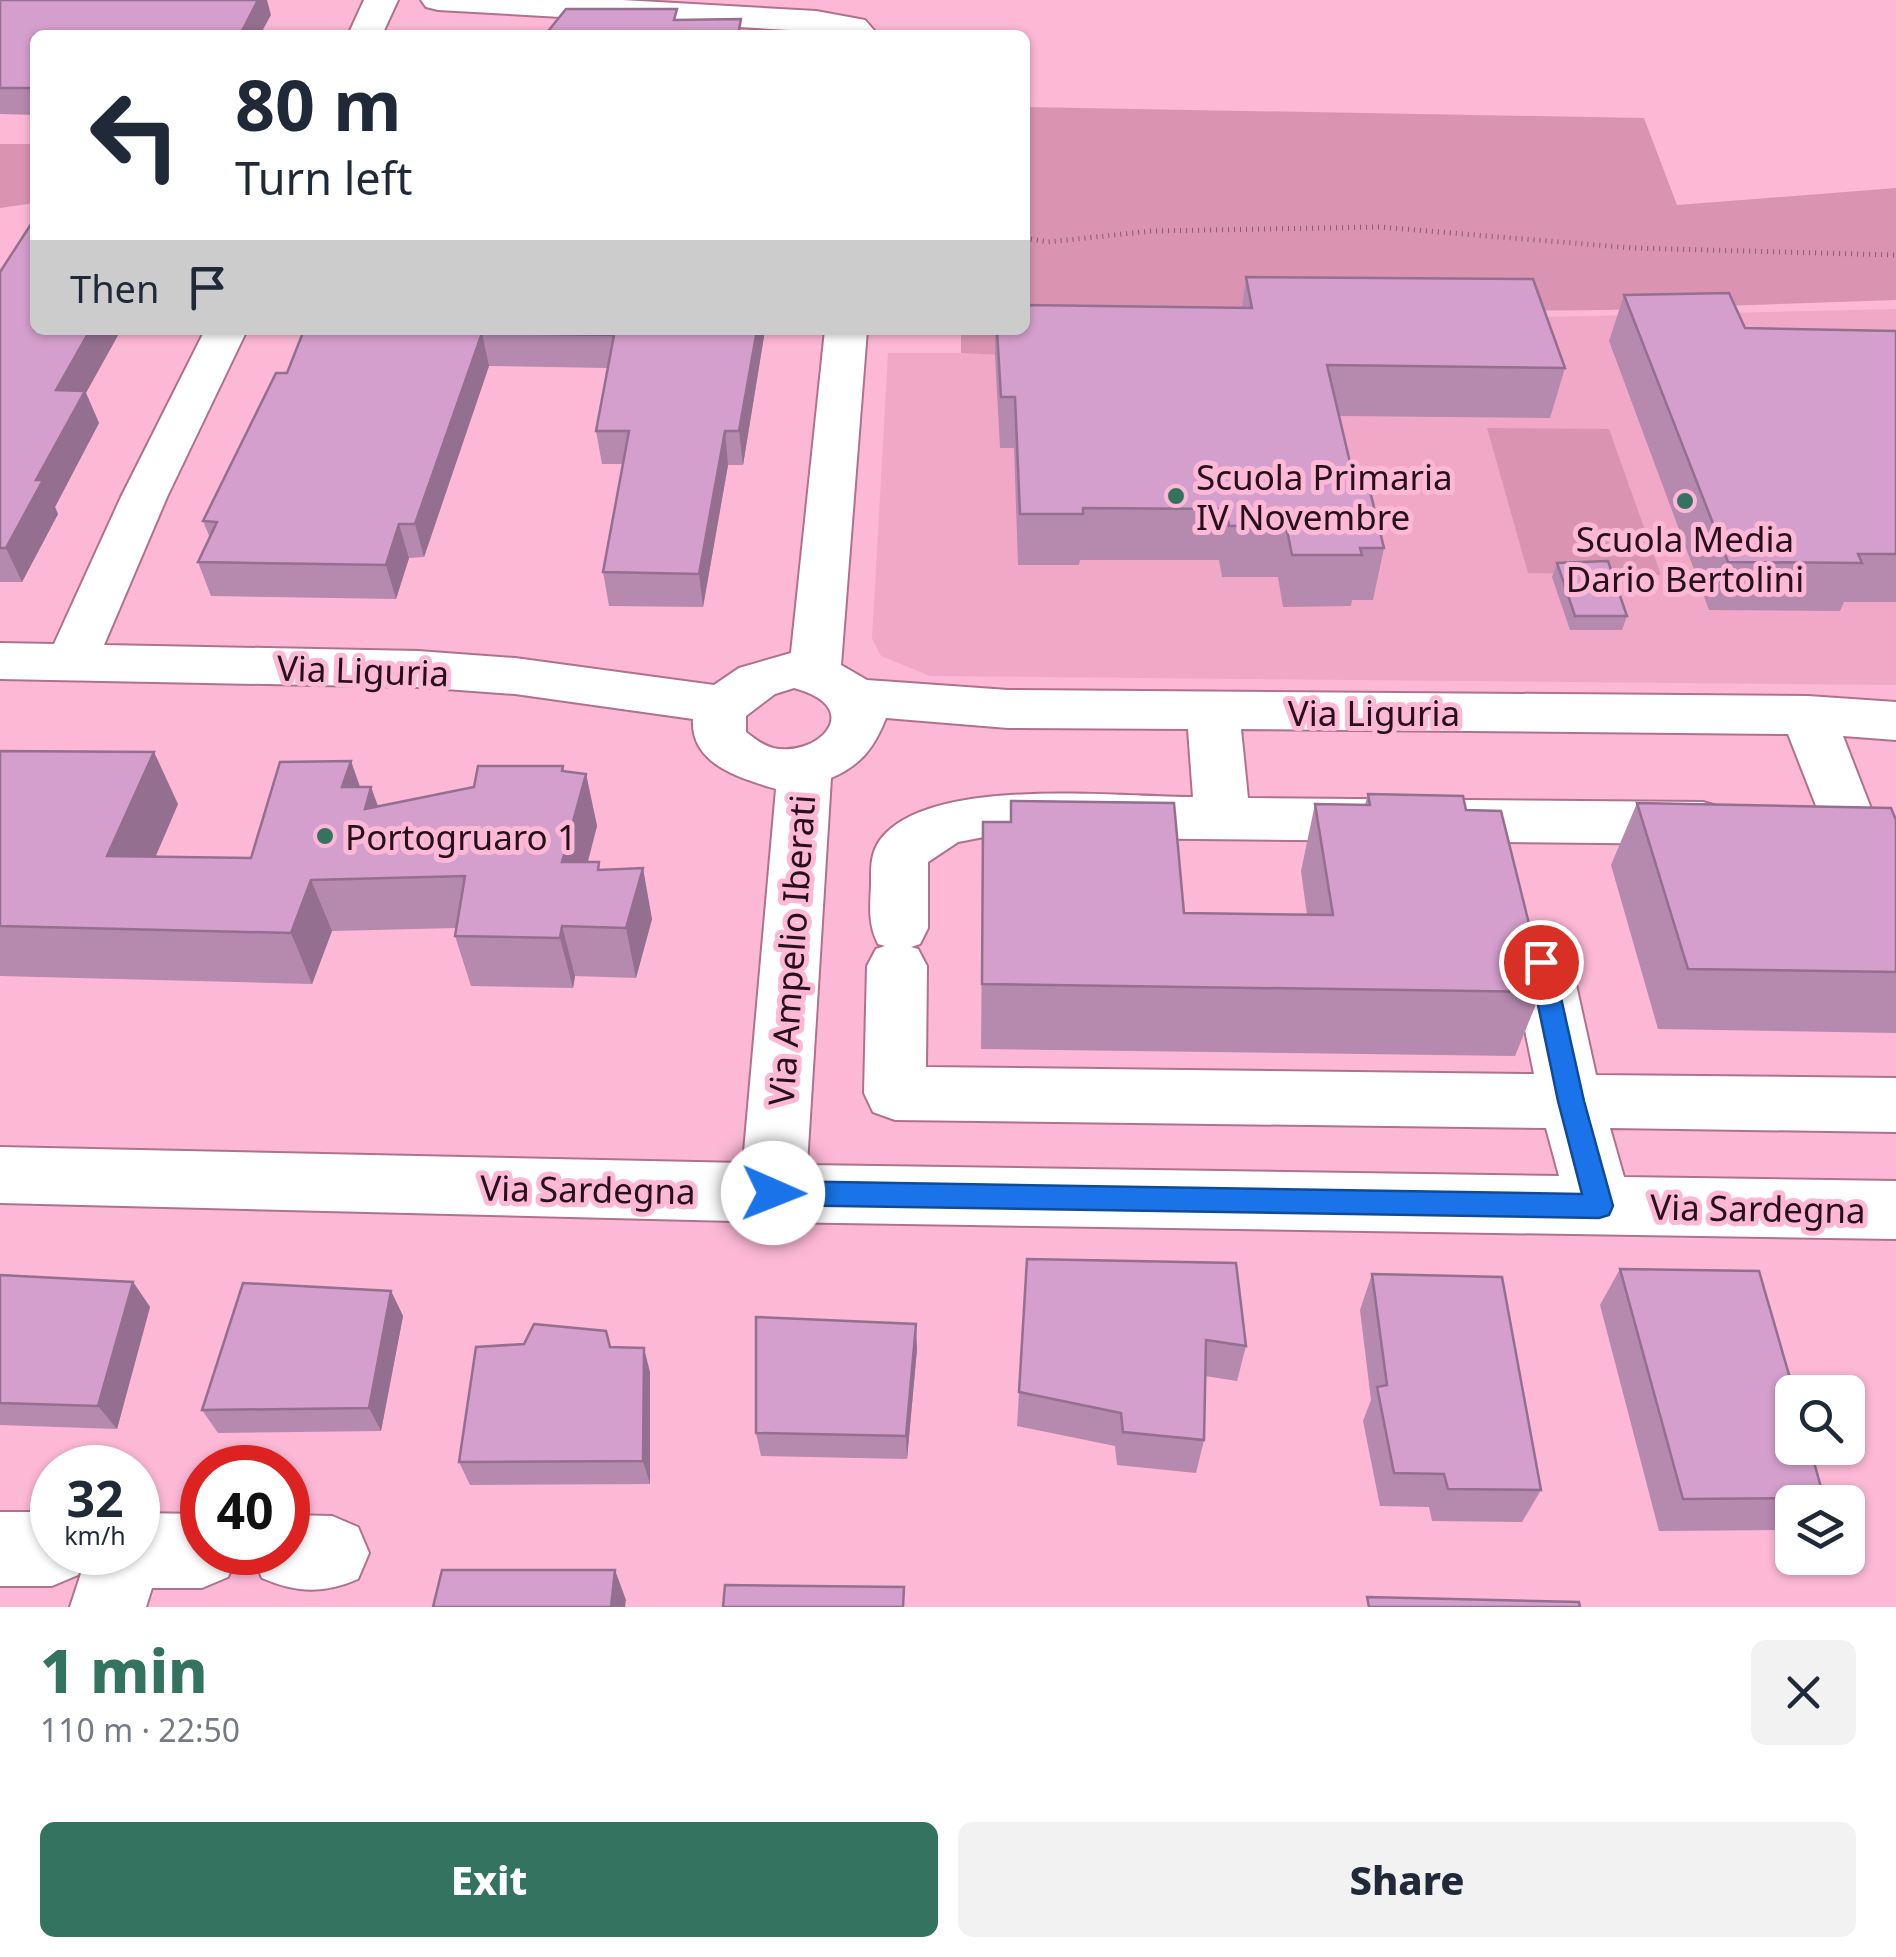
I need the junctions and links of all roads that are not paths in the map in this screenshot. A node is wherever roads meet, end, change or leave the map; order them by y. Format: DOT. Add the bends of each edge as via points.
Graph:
graph roads {
  1 [pos="381,0"];
  2 [pos="438,0"];
  3 [pos="367,30"];
  4 [pos="855,30"];
  5 [pos="224,335"];
  6 [pos="846,335"];
  7 [pos="0,661"];
  8 [pos="70,664"];
  9 [pos="834,685"];
  10 [pos="725,705"];
  11 [pos="1213,711"];
  12 [pos="1808,715"];
  13 [pos="1896,721"];
  14 [pos="805,767"];
  15 [pos="1222,820"];
  16 [pos="1873,825"];
  17 [pos="1541,962"];
  18 [pos="1571,1101"];
  19 [pos="1896,1105"];
  20 [pos="0,1175"];
  21 [pos="773,1193"];
  22 [pos="1599,1206"];
  23 [pos="1896,1210"];
  24 [pos="0,1549"];
  25 [pos="30,1549"];
  26 [pos="118,1575"];
  27 [pos="108,1607"];
  1 -- 3 [label="street"];
  2 -- 4 [label="street" via="816,21"];
  5 -- 8 [label="street"];
  6 -- 9 [label="street"];
  7 -- 8 [label="street, Via Liguria"];
  8 -- 10 [label="street, Via Liguria" via="418,669"];
  9 -- 10 [label="street" via="772,672 736,691"];
  9 -- 11 [label="street, Via Liguria" via="1008,709"];
  9 -- 14 [label="street" via="859,722 854,738 826,761"];
  10 -- 14 [label="street" via="719,720 731,748 763,766"];
  11 -- 12 [label="street, Via Liguria"];
  11 -- 15 [label="street"];
  12 -- 13 [label="street, Via Liguria"];
  12 -- 16 [label="street"];
  14 -- 21 [label="street, Via Ampelio Iberati"];
  15 -- 16 [label="street"];
  15 -- 18 [label="street" via="984,816 920,834 900,855 895,1093"];
  17 -- 18 [label="street"];
  18 -- 19 [label="street"];
  18 -- 22 [label="street"];
  20 -- 21 [label="street, Via Sardegna"];
  21 -- 22 [label="street, Via Sardegna"];
  22 -- 23 [label="street, Via Sardegna"];
  24 -- 25 [label="street"];
  26 -- 27 [label="street"];
}
